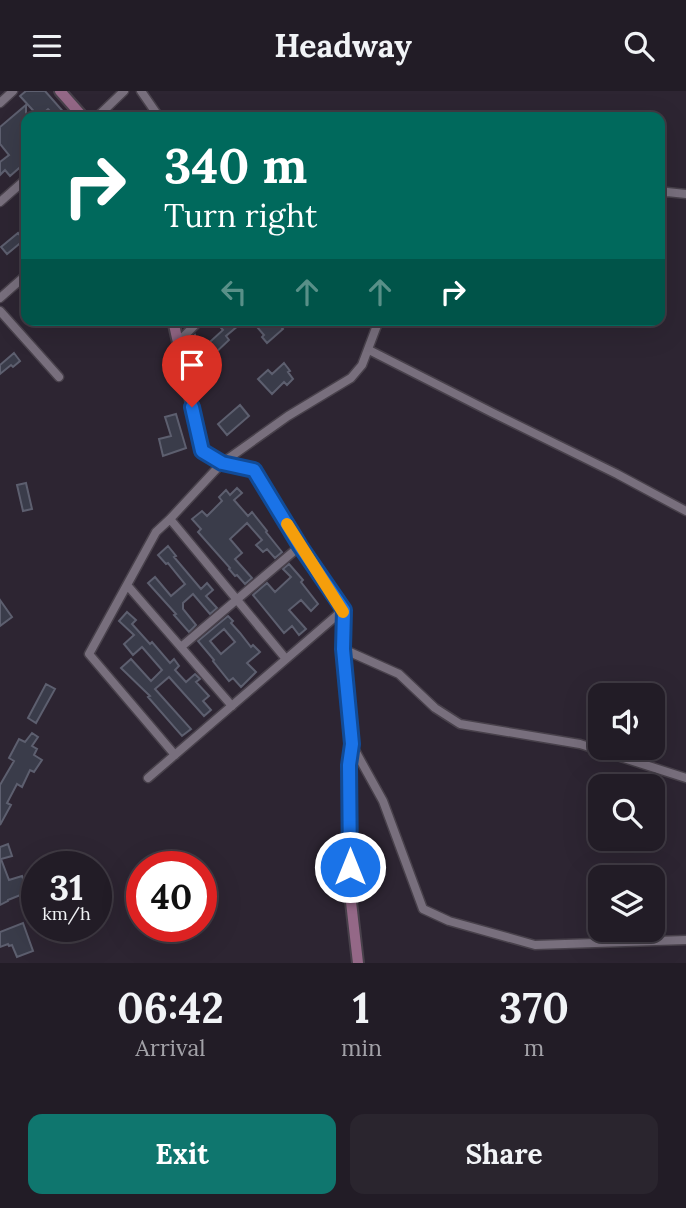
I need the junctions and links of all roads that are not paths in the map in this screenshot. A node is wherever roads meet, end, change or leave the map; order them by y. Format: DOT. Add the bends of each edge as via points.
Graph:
graph roads {
  1 [pos="13,91"];
  2 [pos="60,91"];
  3 [pos="124,91"];
  4 [pos="141,91"];
  5 [pos="0,103"];
  6 [pos="79,112"];
  7 [pos="102,112"];
  8 [pos="156,112"];
  9 [pos="21,184"];
  10 [pos="665,192"];
  11 [pos="686,194"];
  12 [pos="0,202"];
  13 [pos="21,279"];
  14 [pos="0,298"];
  15 [pos="0,311"];
  16 [pos="174,326"];
  17 [pos="194,326"];
  18 [pos="377,326"];
  19 [pos="178,342"];
  20 [pos="369,349"];
  21 [pos="59,377"];
  22 [pos="222,463"];
  23 [pos="686,511"];
  24 [pos="170,520"];
  25 [pos="300,546"];
  26 [pos="127,585"];
  27 [pos="237,600"];
  28 [pos="344,610"];
  29 [pos="181,647"];
  30 [pos="343,649"];
  31 [pos="286,659"];
  32 [pos="232,706"];
  33 [pos="352,744"];
  34 [pos="175,755"];
  35 [pos="148,778"];
  36 [pos="686,778"];
  37 [pos="686,940"];
  38 [pos="358,963"];
  1 -- 5 [label="street"];
  2 -- 6 [label="street"];
  3 -- 7 [label="street"];
  4 -- 8 [label="street"];
  9 -- 12 [label="street"];
  10 -- 11 [label="street"];
  13 -- 14 [label="street"];
  15 -- 21 [label="street"];
  16 -- 19 [label="street"];
  17 -- 19 [label="street"];
  18 -- 20 [label="street"];
  19 -- 22 [label="street" via="202,451"];
  20 -- 22 [label="street" via="351,378"];
  20 -- 23 [label="street"];
  22 -- 24 [label="street"];
  22 -- 25 [label="street" via="254,470"];
  24 -- 26 [label="street" via="156,532"];
  24 -- 27 [label="street"];
  25 -- 27 [label="street"];
  25 -- 28 [label="street"];
  26 -- 29 [label="street"];
  26 -- 34 [label="street" via="89,654"];
  27 -- 29 [label="street"];
  27 -- 31 [label="street"];
  28 -- 30 [label="street"];
  28 -- 31 [label="street"];
  29 -- 32 [label="street"];
  30 -- 33 [label="street"];
  30 -- 36 [label="street" via="398,674 460,724 580,744"];
  31 -- 32 [label="street"];
  32 -- 34 [label="street"];
  33 -- 37 [label="street" via="383,801 423,909 449,921 536,945"];
  33 -- 38 [label="street" via="351,893"];
  34 -- 35 [label="street"];
}
